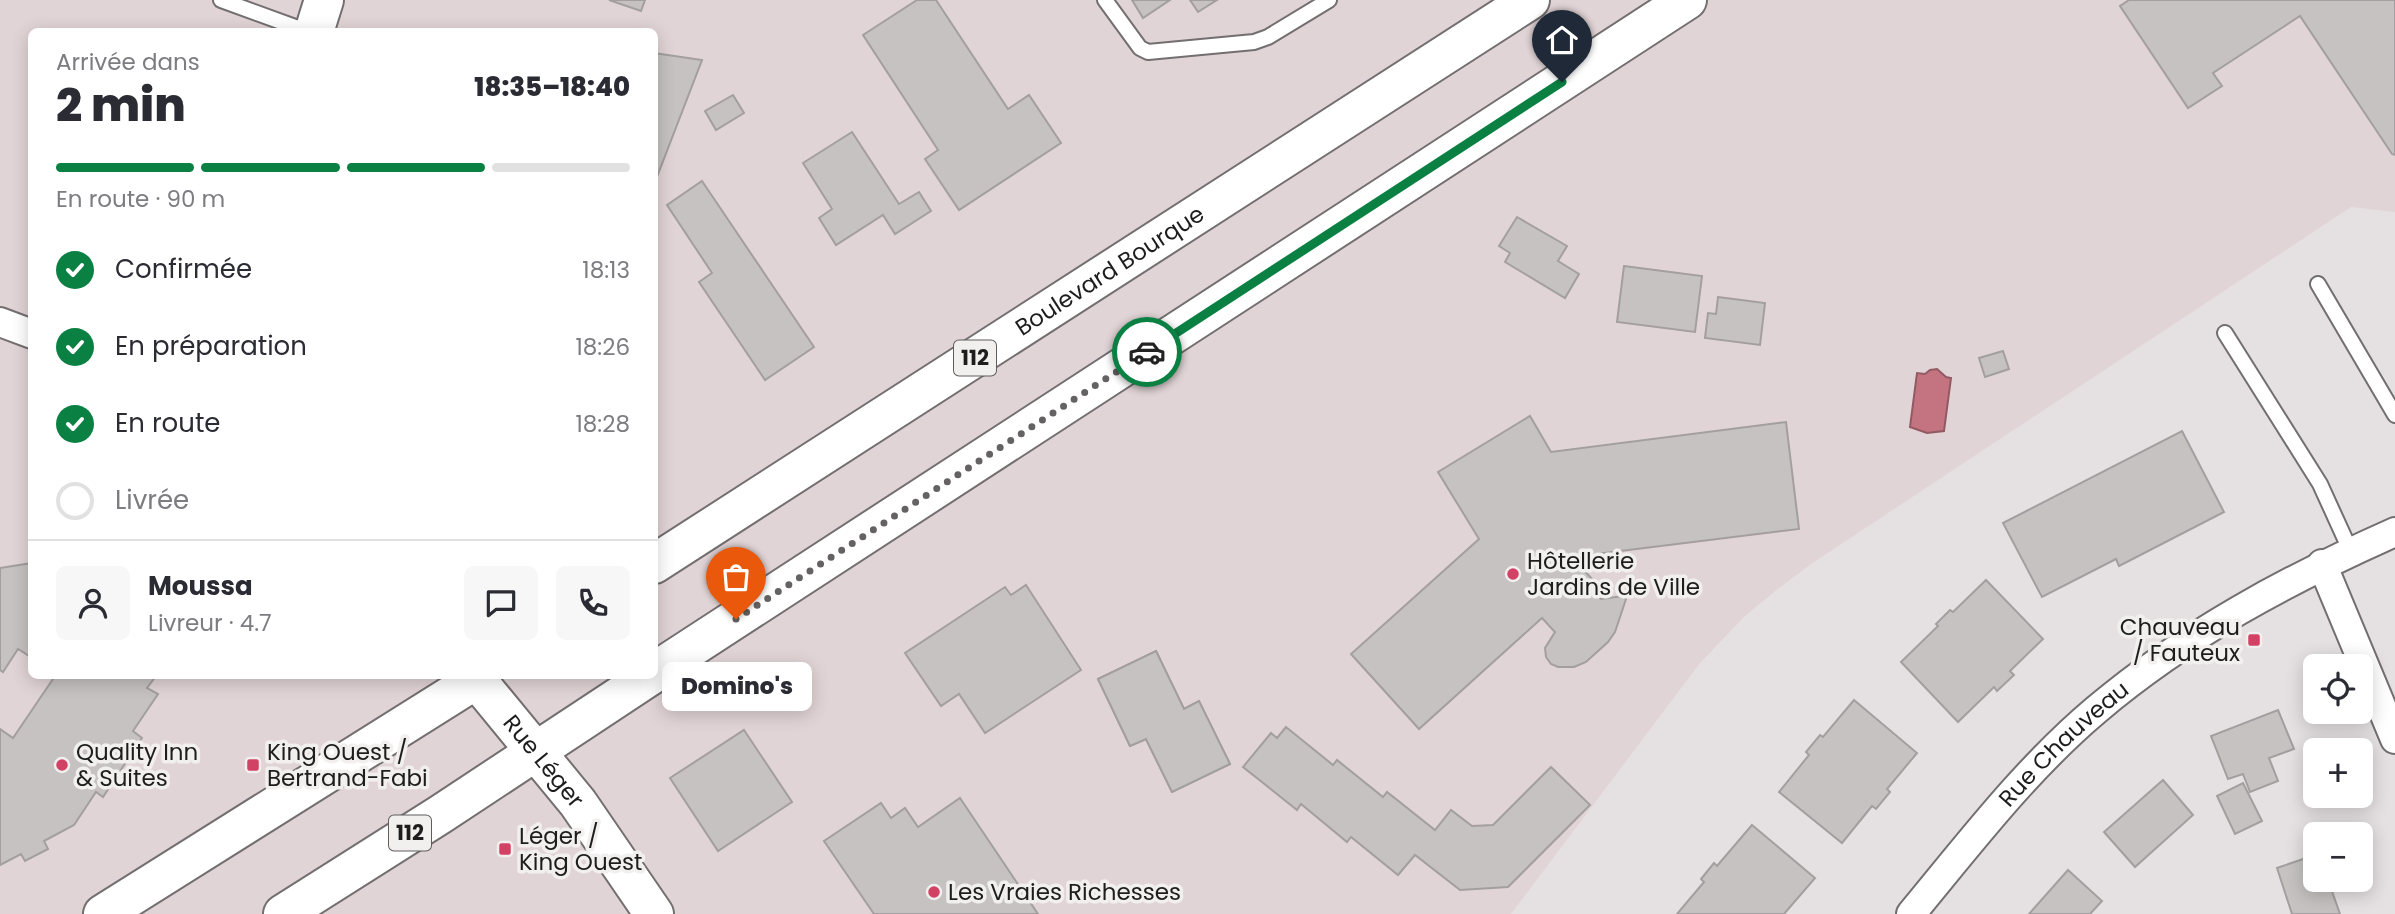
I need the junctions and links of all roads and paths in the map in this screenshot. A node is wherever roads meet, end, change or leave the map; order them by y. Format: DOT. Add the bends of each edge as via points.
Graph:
graph roads {
  1 [pos="221,0"];
  2 [pos="324,0"];
  3 [pos="1105,0"];
  4 [pos="1329,0"];
  5 [pos="1530,0"];
  6 [pos="1687,0"];
  7 [pos="300,28"];
  8 [pos="313,28"];
  9 [pos="2318,284"];
  10 [pos="0,322"];
  11 [pos="28,332"];
  12 [pos="2225,333"];
  13 [pos="2395,415"];
  14 [pos="2395,532"];
  15 [pos="2350,552"];
  16 [pos="658,561"];
  17 [pos="2322,564"];
  18 [pos="658,669"];
  19 [pos="471,679"];
  20 [pos="478,679"];
  21 [pos="645,679"];
  22 [pos="2395,739"];
  23 [pos="535,750"];
  24 [pos="103,914"];
  25 [pos="283,914"];
  26 [pos="654,914"];
  27 [pos="1911,914"];
  1 -- 7 [label="lane"];
  2 -- 8 [label="main road"];
  3 -- 4 [label="lane" via="1140,48 1149,52 1254,42"];
  5 -- 16 [label="main road, Boulevard Bourque / 112"];
  6 -- 18 [label="main road"];
  9 -- 13 [label="lane"];
  10 -- 11 [label="street"];
  12 -- 15 [label="lane" via="2320,484"];
  14 -- 15 [label="street, Rue Chauveau"];
  15 -- 17 [label="street, Rue Chauveau"];
  17 -- 22 [label="street"];
  17 -- 27 [label="street, Rue Chauveau" via="2193,637 2094,712 2000,809"];
  19 -- 24 [label="main road"];
  20 -- 23 [label="main road, Rue Léger"];
  21 -- 23 [label="main road, 112"];
  23 -- 25 [label="main road, 112"];
  23 -- 26 [label="main road, Rue Léger" via="578,803"];
}
